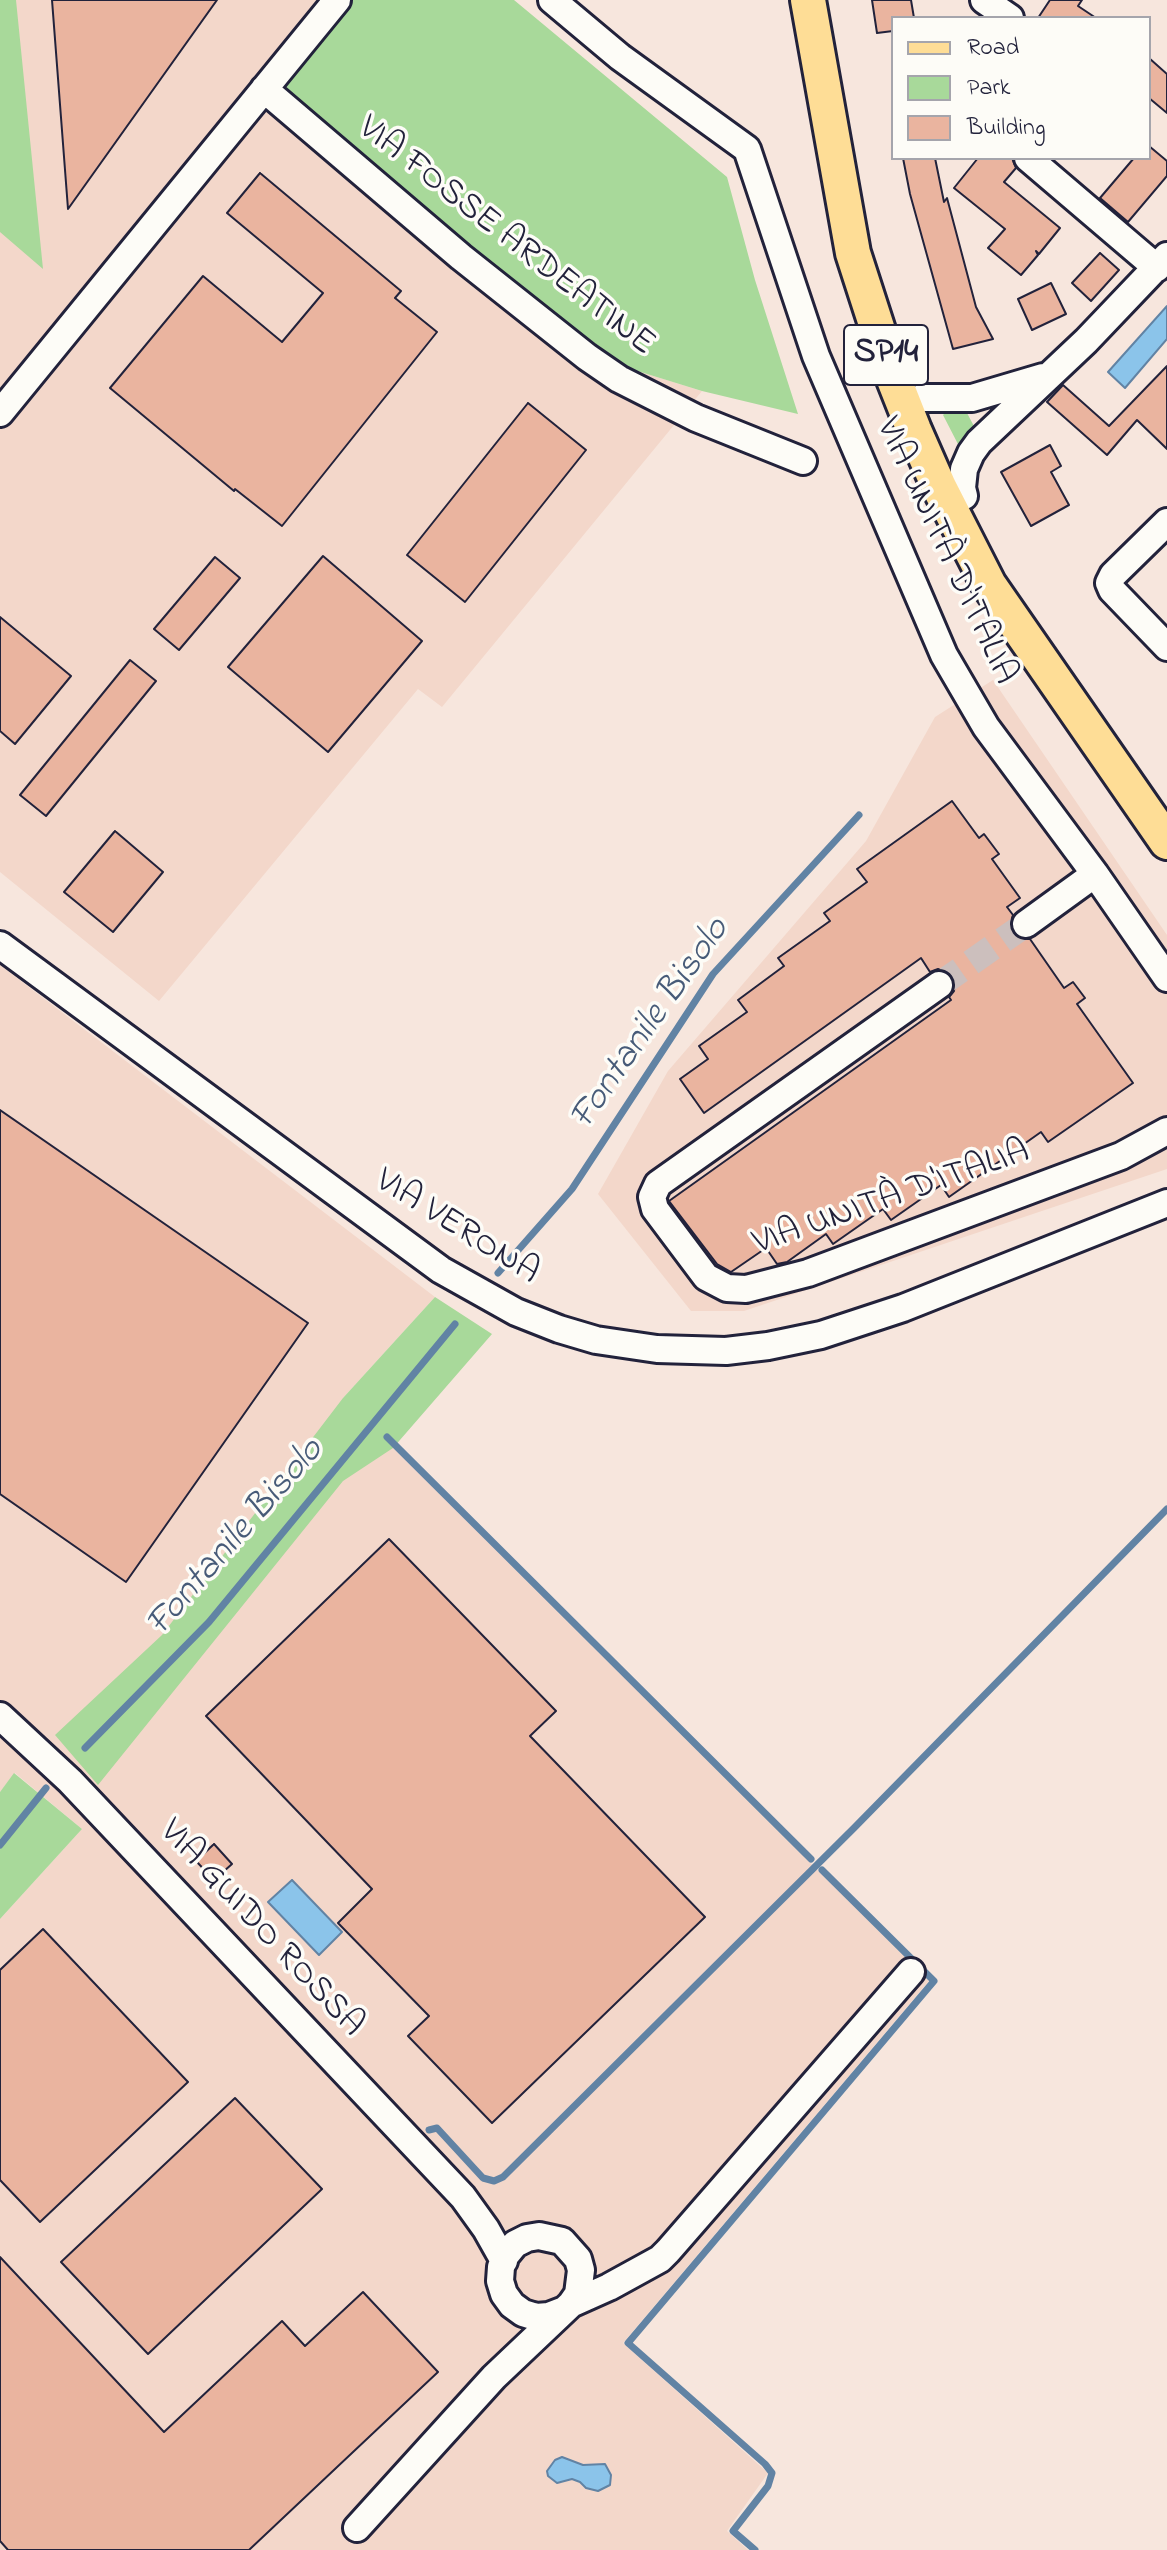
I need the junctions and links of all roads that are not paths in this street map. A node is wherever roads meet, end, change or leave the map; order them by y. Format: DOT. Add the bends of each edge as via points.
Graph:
graph roads {
  1 [pos="337,0"];
  2 [pos="552,0"];
  3 [pos="808,0"];
  4 [pos="826,0"];
  5 [pos="264,89"];
  6 [pos="1031,160"];
  7 [pos="1162,262"];
  8 [pos="1050,375"];
  9 [pos="921,398"];
  10 [pos="0,413"];
  11 [pos="803,461"];
  12 [pos="964,496"];
  13 [pos="1167,522"];
  14 [pos="1167,647"];
  15 [pos="1053,675"];
  16 [pos="1167,842"];
  17 [pos="1095,874"];
  18 [pos="1026,924"];
  19 [pos="0,945"];
  20 [pos="1167,978"];
  21 [pos="939,985"];
  22 [pos="1167,1131"];
  23 [pos="1167,1203"];
  24 [pos="0,1716"];
  25 [pos="911,1972"];
  26 [pos="463,2197"];
  27 [pos="527,2238"];
  28 [pos="578,2259"];
  29 [pos="504,2261"];
  30 [pos="645,2267"];
  31 [pos="512,2305"];
  32 [pos="566,2308"];
  33 [pos="494,2377"];
  34 [pos="357,2528"];
  1 -- 5 [label="street"];
  2 -- 17 [label="street, VIA UNITÀ D'ITALIA" via="620,57 747,149 816,356 944,655 986,727"];
  3 -- 15 [label="main road, SP14" via="853,253 893,377 939,487 989,585"];
  4 -- 9 [label="main road, SP14" via="861,199"];
  5 -- 10 [label="street"];
  5 -- 11 [label="street, VIA FOSSE ARDEATINE" via="587,357 696,418"];
  6 -- 7 [label="street"];
  7 -- 8 [label="street"];
  8 -- 9 [label="street" via="972,398"];
  8 -- 12 [label="street" via="974,448 962,475"];
  9 -- 12 [label="main road, SP14"];
  12 -- 15 [label="main road, SP14"];
  13 -- 14 [label="street" via="1109,583"];
  15 -- 16 [label="main road, SP14"];
  17 -- 18 [label="street"];
  17 -- 20 [label="street, VIA UNITÀ D'ITALIA"];
  19 -- 23 [label="street, VIA VERONA" via="427,1261 516,1312 584,1337 712,1351 806,1339 903,1308"];
  21 -- 22 [label="street, VIA UNITÀ D'ITALIA" via="658,1184 652,1197 655,1209 706,1277 727,1288 746,1289 808,1273 1111,1160"];
  24 -- 26 [label="street, VIA GUIDO ROSSA" via="70,1781"];
  25 -- 30 [label="street" via="668,2251"];
  26 -- 27 [label="street"];
  26 -- 29 [label="street"];
  27 -- 28 [label="street" via="562,2241"];
  27 -- 29 [label="street" via="515,2244"];
  28 -- 30 [label="street" via="618,2269"];
  28 -- 32 [label="street" via="581,2282"];
  29 -- 31 [label="street" via="500,2281"];
  30 -- 32 [label="street"];
  31 -- 32 [label="street" via="536,2317"];
  31 -- 33 [label="street" via="511,2346"];
  32 -- 33 [label="street"];
  33 -- 34 [label="street"];
}
